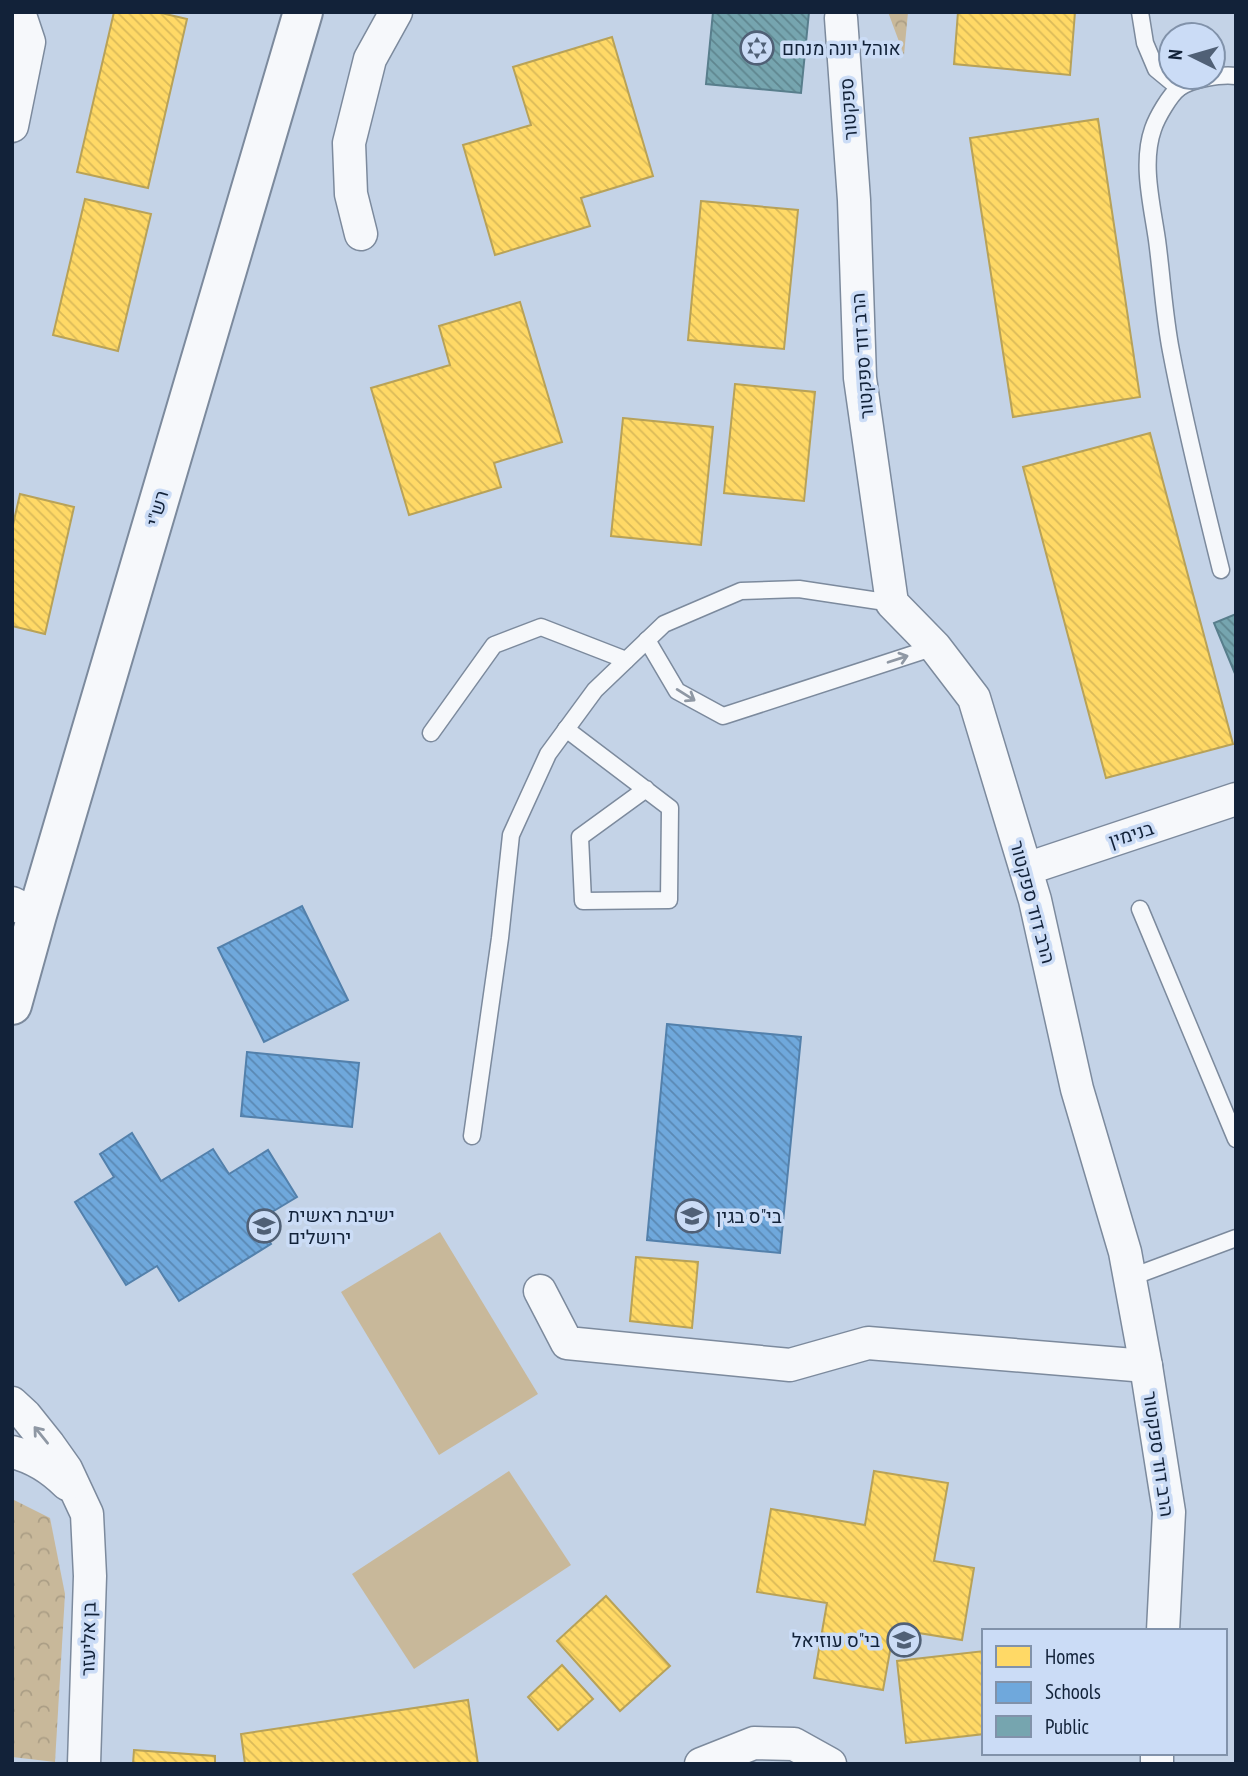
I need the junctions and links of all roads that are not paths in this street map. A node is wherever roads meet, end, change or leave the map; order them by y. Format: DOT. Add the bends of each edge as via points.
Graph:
graph roads {
  1 [pos="19,12"];
  2 [pos="303,12"];
  3 [pos="396,12"];
  4 [pos="1140,12"];
  5 [pos="841,18"];
  6 [pos="1157,70"];
  7 [pos="1177,91"];
  8 [pos="12,127"];
  9 [pos="854,200"];
  10 [pos="361,234"];
  11 [pos="1221,570"];
  12 [pos="892,603"];
  13 [pos="647,640"];
  14 [pos="934,647"];
  15 [pos="626,660"];
  16 [pos="566,729"];
  17 [pos="432,733"];
  18 [pos="646,789"];
  19 [pos="1236,799"];
  20 [pos="1026,869"];
  21 [pos="24,909"];
  22 [pos="1140,909"];
  23 [pos="12,1005"];
  24 [pos="472,1136"];
  25 [pos="1236,1139"];
  26 [pos="1236,1238"];
  27 [pos="1129,1278"];
  28 [pos="541,1291"];
  29 [pos="1146,1366"];
  30 [pos="12,1403"];
  31 [pos="12,1452"];
  32 [pos="87,1514"];
  33 [pos="1163,1629"];
  34 [pos="84,1764"];
  35 [pos="701,1764"];
  36 [pos="830,1764"];
  1 -- 8 [label="street" via="29,41"];
  2 -- 21 [label="street, רש\"י"];
  3 -- 10 [label="street" via="370,59 349,143 351,194"];
  4 -- 6 [label="lane" via="1145,43"];
  5 -- 9 [label="street, ספקטור"];
  7 -- 11 [label="lane" via="1153,130 1148,155 1150,184 1171,348"];
  9 -- 12 [label="street, הרב דוד ספקטור" via="860,378"];
  12 -- 13 [label="lane" via="799,589 741,591 664,624"];
  12 -- 14 [label="street, הרב דוד ספקטור"];
  13 -- 14 [label="lane, one-way" via="677,691 723,716"];
  13 -- 15 [label="lane"];
  14 -- 20 [label="street, הרב דוד ספקטור" via="974,698"];
  15 -- 16 [label="lane" via="595,690"];
  15 -- 17 [label="lane" via="541,626 494,645"];
  16 -- 18 [label="lane"];
  16 -- 24 [label="lane" via="548,754 511,835"];
  18 -- 18 [label="lane" via="670,808 669,900 583,901 580,837"];
  19 -- 20 [label="street, בנימין"];
  20 -- 27 [label="street, הרב דוד ספקטור" via="1077,1088"];
  21 -- 23 [label="street, רש\"י"];
  22 -- 25 [label="lane"];
  26 -- 27 [label="lane"];
  27 -- 29 [label="street, הרב דוד ספקטור"];
  28 -- 29 [label="street" via="567,1343 790,1365 868,1343"];
  29 -- 33 [label="street, הרב דוד ספקטור" via="1170,1512"];
  32 -- 30 [label="street, בן אליעזר, one-way" via="66,1469"];
  31 -- 32 [label="street, בן אליעזר" via="54,1471 73,1489"];
  32 -- 34 [label="street, בן אליעזר" via="90,1576"];
  35 -- 36 [label="street" via="754,1743 794,1744"];
}
